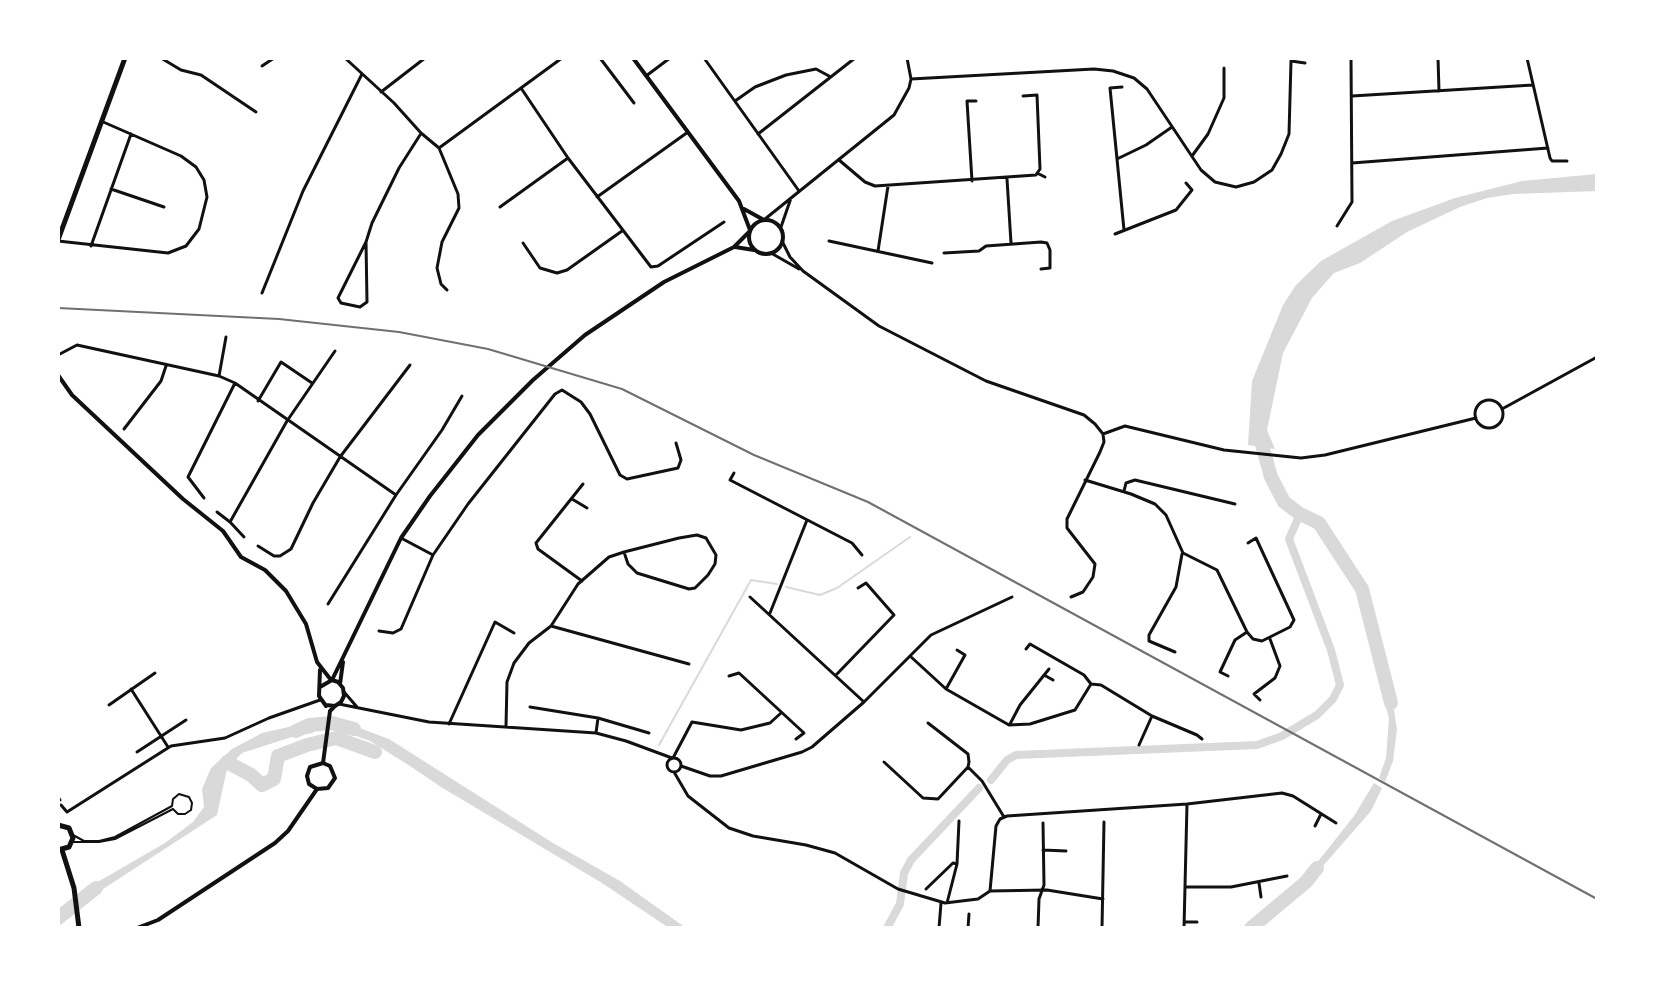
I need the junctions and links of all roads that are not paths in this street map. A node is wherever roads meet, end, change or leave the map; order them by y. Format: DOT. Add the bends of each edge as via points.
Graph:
graph roads {
  1 [pos="125,58"];
  2 [pos="161,58"];
  3 [pos="274,58"];
  4 [pos="345,58"];
  5 [pos="425,58"];
  6 [pos="562,58"];
  7 [pos="600,58"];
  8 [pos="633,58"];
  9 [pos="670,58"];
  10 [pos="704,58"];
  11 [pos="855,58"];
  12 [pos="907,58"];
  13 [pos="1351,58"];
  14 [pos="1438,58"];
  15 [pos="1527,58"];
  16 [pos="1305,63"];
  17 [pos="262,66"];
  18 [pos="1224,68"];
  19 [pos="362,74"];
  20 [pos="646,76"];
  21 [pos="830,77"];
  22 [pos="911,79"];
  23 [pos="1533,85"];
  24 [pos="1122,87"];
  25 [pos="521,88"];
  26 [pos="1439,91"];
  27 [pos="381,92"];
  28 [pos="1023,96"];
  29 [pos="1352,96"];
  30 [pos="735,101"];
  31 [pos="976,101"];
  32 [pos="634,103"];
  33 [pos="256,112"];
  34 [pos="101,121"];
  35 [pos="1172,127"];
  36 [pos="688,132"];
  37 [pos="421,133"];
  38 [pos="131,134"];
  39 [pos="758,134"];
  40 [pos="439,148"];
  41 [pos="1548,148"];
  42 [pos="1192,156"];
  43 [pos="568,158"];
  44 [pos="839,160"];
  45 [pos="1116,160"];
  46 [pos="1567,161"];
  47 [pos="1352,163"];
  48 [pos="1037,173"];
  49 [pos="1045,177"];
  50 [pos="1007,178"];
  51 [pos="972,181"];
  52 [pos="1186,183"];
  53 [pos="888,186"];
  54 [pos="111,189"];
  55 [pos="799,191"];
  56 [pos="597,197"];
  57 [pos="791,198"];
  58 [pos="164,207"];
  59 [pos="500,207"];
  60 [pos="742,207"];
  61 [pos="764,220"];
  62 [pos="724,222"];
  63 [pos="1337,226"];
  64 [pos="781,227"];
  65 [pos="1124,230"];
  66 [pos="622,231"];
  67 [pos="750,231"];
  68 [pos="59,232"];
  69 [pos="1115,234"];
  70 [pos="58,241"];
  71 [pos="782,241"];
  72 [pos="829,241"];
  73 [pos="366,242"];
  74 [pos="523,243"];
  75 [pos="1011,243"];
  76 [pos="91,246"];
  77 [pos="734,247"];
  78 [pos="756,251"];
  79 [pos="878,251"];
  80 [pos="771,253"];
  81 [pos="944,253"];
  82 [pos="932,263"];
  83 [pos="1041,269"];
  84 [pos="803,271"];
  85 [pos="447,290"];
  86 [pos="262,293"];
  87 [pos="226,337"];
  88 [pos="335,351"];
  89 [pos="58,355"];
  90 [pos="1597,357"];
  91 [pos="410,365"];
  92 [pos="166,366"];
  93 [pos="58,375"];
  94 [pos="219,376"];
  95 [pos="235,383"];
  96 [pos="312,383"];
  97 [pos="462,396"];
  98 [pos="258,401"];
  99 [pos="1502,409"];
  100 [pos="1476,418"];
  101 [pos="287,421"];
  102 [pos="124,429"];
  103 [pos="1103,434"];
  104 [pos="676,443"];
  105 [pos="340,457"];
  106 [pos="734,473"];
  107 [pos="1085,480"];
  108 [pos="583,484"];
  109 [pos="1124,491"];
  110 [pos="396,495"];
  111 [pos="204,498"];
  112 [pos="572,499"];
  113 [pos="1235,504"];
  114 [pos="587,508"];
  115 [pos="217,512"];
  116 [pos="807,520"];
  117 [pos="230,522"];
  118 [pos="244,537"];
  119 [pos="401,538"];
  120 [pos="1248,543"];
  121 [pos="258,546"];
  122 [pos="624,552"];
  123 [pos="1183,553"];
  124 [pos="433,555"];
  125 [pos="862,555"];
  126 [pos="582,581"];
  127 [pos="858,588"];
  128 [pos="750,597"];
  129 [pos="1012,597"];
  130 [pos="1071,597"];
  131 [pos="328,604"];
  132 [pos="769,615"];
  133 [pos="551,626"];
  134 [pos="379,631"];
  135 [pos="1247,632"];
  136 [pos="514,633"];
  137 [pos="1270,639"];
  138 [pos="1026,649"];
  139 [pos="957,650"];
  140 [pos="1175,652"];
  141 [pos="910,656"];
  142 [pos="343,660"];
  143 [pos="689,664"];
  144 [pos="320,667"];
  145 [pos="1049,669"];
  146 [pos="155,673"];
  147 [pos="836,675"];
  148 [pos="1044,675"];
  149 [pos="729,676"];
  150 [pos="1228,676"];
  151 [pos="331,680"];
  152 [pos="1053,680"];
  153 [pos="340,684"];
  154 [pos="1091,684"];
  155 [pos="320,687"];
  156 [pos="131,689"];
  157 [pos="946,689"];
  158 [pos="344,692"];
  159 [pos="320,700"];
  160 [pos="1260,700"];
  161 [pos="864,702"];
  162 [pos="338,704"];
  163 [pos="109,705"];
  164 [pos="326,705"];
  165 [pos="357,707"];
  166 [pos="530,707"];
  167 [pos="330,711"];
  168 [pos="781,713"];
  169 [pos="1152,716"];
  170 [pos="598,718"];
  171 [pos="186,720"];
  172 [pos="928,723"];
  173 [pos="449,724"];
  174 [pos="1009,725"];
  175 [pos="506,726"];
  176 [pos="596,733"];
  177 [pos="649,733"];
  178 [pos="1145,733"];
  179 [pos="162,736"];
  180 [pos="1153,737"];
  181 [pos="796,739"];
  182 [pos="1202,739"];
  183 [pos="1139,745"];
  184 [pos="169,748"];
  185 [pos="137,752"];
  186 [pos="657,752"];
  187 [pos="674,758"];
  188 [pos="323,760"];
  189 [pos="884,762"];
  190 [pos="667,764"];
  191 [pos="681,766"];
  192 [pos="968,767"];
  193 [pos="674,772"];
  194 [pos="317,789"];
  195 [pos="60,801"];
  196 [pos="1187,804"];
  197 [pos="1321,814"];
  198 [pos="1004,817"];
  199 [pos="959,821"];
  200 [pos="1104,822"];
  201 [pos="1043,823"];
  202 [pos="1336,823"];
  203 [pos="58,825"];
  204 [pos="1315,826"];
  205 [pos="73,834"];
  206 [pos="65,847"];
  207 [pos="1043,850"];
  208 [pos="1066,851"];
  209 [pos="957,864"];
  210 [pos="1287,876"];
  211 [pos="1259,883"];
  212 [pos="1186,887"];
  213 [pos="926,889"];
  214 [pos="990,891"];
  215 [pos="1041,891"];
  216 [pos="1261,897"];
  217 [pos="1103,899"];
  218 [pos="941,903"];
  219 [pos="947,903"];
  220 [pos="969,914"];
  221 [pos="1185,922"];
  222 [pos="1197,922"];
  223 [pos="960,925"];
  224 [pos="968,927"];
  225 [pos="79,928"];
  226 [pos="137,928"];
  227 [pos="939,928"];
  228 [pos="1038,928"];
  229 [pos="1102,928"];
  230 [pos="1184,928"];
  1 -- 34 [label="main road"];
  2 -- 33 [label="street" via="201,75"];
  3 -- 17 [label="street"];
  4 -- 19 [label="street"];
  5 -- 27 [label="street"];
  6 -- 25 [label="street"];
  7 -- 32 [label="street"];
  8 -- 20 [label="street"];
  9 -- 20 [label="street"];
  10 -- 30 [label="street"];
  11 -- 21 [label="street"];
  12 -- 22 [label="street"];
  13 -- 29 [label="street"];
  14 -- 26 [label="street"];
  15 -- 23 [label="street"];
  16 -- 42 [label="street" via="1291,61 1289,134 1272,170 1254,182 1225,186 1201,170"];
  18 -- 42 [label="street" via="1224,98"];
  19 -- 27 [label="street"];
  19 -- 86 [label="street" via="303,191"];
  20 -- 36 [label="street"];
  21 -- 30 [label="street" via="816,69 799,71 755,87"];
  21 -- 39 [label="street"];
  22 -- 35 [label="street" via="1113,71 1147,89"];
  22 -- 44 [label="street" via="894,115"];
  23 -- 26 [label="street"];
  23 -- 41 [label="street"];
  24 -- 45 [label="street" via="1110,88"];
  25 -- 40 [label="street"];
  25 -- 43 [label="street"];
  26 -- 29 [label="street"];
  27 -- 37 [label="street"];
  28 -- 48 [label="street" via="1037,95"];
  29 -- 47 [label="street"];
  30 -- 39 [label="street"];
  31 -- 51 [label="street" via="967,101"];
  34 -- 38 [label="street"];
  34 -- 68 [label="main road"];
  35 -- 42 [label="street"];
  35 -- 45 [label="street"];
  36 -- 56 [label="street"];
  36 -- 60 [label="street"];
  37 -- 40 [label="street"];
  37 -- 73 [label="street"];
  38 -- 54 [label="street"];
  38 -- 76 [label="street" via="181,156 201,173 207,197 199,229 186,246 168,253"];
  39 -- 55 [label="street"];
  40 -- 85 [label="street" via="459,208 442,242 437,268"];
  41 -- 46 [label="street" via="1552,161"];
  41 -- 47 [label="street"];
  43 -- 56 [label="street"];
  43 -- 59 [label="street"];
  44 -- 53 [label="street" via="865,182"];
  44 -- 55 [label="street"];
  45 -- 65 [label="street"];
  47 -- 63 [label="street" via="1352,202"];
  48 -- 49 [label="street"];
  48 -- 50 [label="street"];
  50 -- 51 [label="street"];
  50 -- 75 [label="street"];
  51 -- 53 [label="street"];
  52 -- 65 [label="street" via="1192,190 1176,210"];
  53 -- 79 [label="street"];
  54 -- 58 [label="street"];
  54 -- 76 [label="street"];
  55 -- 57 [label="street"];
  56 -- 66 [label="street"];
  57 -- 61 [label="street"];
  57 -- 64 [label="street"];
  60 -- 61 [label="street"];
  60 -- 67 [label="street"];
  61 -- 64 [label="street"];
  61 -- 67 [label="street"];
  62 -- 66 [label="street" via="651,267"];
  64 -- 71 [label="street"];
  65 -- 69 [label="street"];
  66 -- 74 [label="street" via="557,273 540,268"];
  67 -- 77 [label="street"];
  67 -- 78 [label="street"];
  68 -- 70 [label="main road"];
  70 -- 76 [label="street"];
  71 -- 80 [label="street"];
  71 -- 84 [label="street"];
  72 -- 79 [label="street"];
  73 -- 73 [label="street" via="367,302 360,307 341,303 338,298"];
  75 -- 81 [label="street"];
  75 -- 83 [label="street" via="1047,243 1050,268"];
  77 -- 78 [label="street"];
  77 -- 119 [label="street" via="634,300 556,359 478,435"];
  78 -- 80 [label="street"];
  79 -- 82 [label="street"];
  80 -- 84 [label="street"];
  84 -- 103 [label="street" via="864,317 922,351 986,381 1084,415"];
  87 -- 94 [label="street"];
  88 -- 96 [label="street"];
  89 -- 92 [label="street" via="77,345"];
  90 -- 99 [label="street"];
  91 -- 105 [label="street"];
  92 -- 94 [label="street"];
  92 -- 102 [label="street" via="161,381"];
  93 -- 144 [label="street" via="183,499 223,531 241,557 265,570 286,591 306,624"];
  94 -- 95 [label="street"];
  95 -- 98 [label="street"];
  95 -- 111 [label="street" via="188,477"];
  96 -- 98 [label="street" via="281,362"];
  96 -- 101 [label="street"];
  97 -- 110 [label="street"];
  98 -- 101 [label="street"];
  99 -- 100 [label="street" via="1484,402"];
  99 -- 100 [label="street" via="1501,422 1494,427 1485,428"];
  100 -- 103 [label="street" via="1325,455 1281,457 1224,450 1125,426"];
  101 -- 105 [label="street"];
  101 -- 117 [label="street"];
  103 -- 107 [label="street"];
  104 -- 124 [label="street" via="678,468 627,479 620,475 590,414 562,390 497,466"];
  105 -- 110 [label="street"];
  105 -- 121 [label="street" via="291,549 274,556"];
  106 -- 116 [label="street" via="730,480"];
  107 -- 109 [label="street"];
  107 -- 130 [label="street" via="1067,528 1095,564 1083,592"];
  108 -- 112 [label="street"];
  109 -- 113 [label="street" via="1126,483 1135,480"];
  109 -- 123 [label="street" via="1155,504 1166,515"];
  110 -- 131 [label="street"];
  112 -- 114 [label="street"];
  112 -- 126 [label="street" via="536,543"];
  115 -- 117 [label="street"];
  116 -- 125 [label="street" via="852,543"];
  116 -- 132 [label="street"];
  117 -- 118 [label="street"];
  119 -- 124 [label="street"];
  119 -- 142 [label="street"];
  120 -- 137 [label="street" via="1256,538 1294,615 1290,627"];
  122 -- 122 [label="street" via="697,535 706,538 716,555 708,575 689,589 637,573"];
  122 -- 126 [label="street" via="609,557"];
  123 -- 135 [label="street" via="1217,570"];
  123 -- 140 [label="street" via="1176,587 1149,635 1149,641"];
  124 -- 134 [label="street" via="401,629"];
  126 -- 133 [label="street"];
  127 -- 147 [label="street" via="866,583 894,615"];
  128 -- 132 [label="street"];
  129 -- 141 [label="street" via="931,635"];
  132 -- 147 [label="street"];
  133 -- 143 [label="street"];
  133 -- 175 [label="street" via="514,663 507,682"];
  135 -- 137 [label="street" via="1257,641"];
  135 -- 150 [label="street" via="1235,640 1220,672"];
  136 -- 173 [label="street" via="495,622"];
  137 -- 160 [label="street" via="1280,666 1275,678 1254,694"];
  138 -- 154 [label="street" via="1030,644"];
  139 -- 157 [label="street" via="965,655"];
  141 -- 157 [label="street"];
  141 -- 161 [label="street"];
  142 -- 151 [label="street"];
  142 -- 153 [label="street"];
  144 -- 151 [label="street"];
  144 -- 155 [label="street"];
  145 -- 148 [label="street"];
  146 -- 156 [label="street"];
  147 -- 161 [label="street"];
  148 -- 152 [label="street"];
  148 -- 174 [label="street"];
  149 -- 168 [label="street" via="739,673"];
  151 -- 153 [label="street"];
  151 -- 155 [label="street"];
  153 -- 158 [label="street"];
  154 -- 169 [label="street"];
  154 -- 174 [label="street" via="1075,710"];
  155 -- 159 [label="street"];
  156 -- 163 [label="street"];
  156 -- 179 [label="street"];
  157 -- 174 [label="street"];
  158 -- 162 [label="street"];
  158 -- 165 [label="street"];
  159 -- 164 [label="street"];
  159 -- 184 [label="street" via="225,738"];
  161 -- 191 [label="street" via="802,752 721,776"];
  162 -- 164 [label="street"];
  162 -- 165 [label="street"];
  162 -- 167 [label="street"];
  164 -- 167 [label="street"];
  165 -- 173 [label="street"];
  166 -- 170 [label="street"];
  167 -- 188 [label="street"];
  168 -- 181 [label="street" via="804,733"];
  168 -- 187 [label="street" via="770,723 741,730 692,722"];
  169 -- 178 [label="street"];
  169 -- 182 [label="street"];
  170 -- 176 [label="street"];
  170 -- 177 [label="street"];
  171 -- 179 [label="street"];
  172 -- 192 [label="street" via="968,754"];
  173 -- 175 [label="street"];
  175 -- 176 [label="street"];
  176 -- 186 [label="street"];
  178 -- 180 [label="street"];
  178 -- 183 [label="street"];
  179 -- 184 [label="street"];
  179 -- 185 [label="street"];
  184 -- 195 [label="street" via="67,812"];
  186 -- 187 [label="street"];
  186 -- 190 [label="street"];
  187 -- 190 [label="street"];
  187 -- 191 [label="street"];
  188 -- 194 [label="street" via="307,776"];
  188 -- 194 [label="street" via="335,778 328,788"];
  189 -- 192 [label="street" via="931,800"];
  190 -- 193 [label="street"];
  191 -- 193 [label="street"];
  192 -- 198 [label="street"];
  193 -- 218 [label="street" via="688,796 723,825 835,853 898,889"];
  194 -- 226 [label="street" via="275,843 158,920"];
  196 -- 197 [label="street" via="1282,793"];
  196 -- 198 [label="street"];
  196 -- 212 [label="street"];
  197 -- 202 [label="street"];
  197 -- 204 [label="street"];
  198 -- 214 [label="street" via="996,826"];
  199 -- 209 [label="street"];
  200 -- 217 [label="street"];
  201 -- 207 [label="street"];
  203 -- 205 [label="main road"];
  205 -- 206 [label="main road"];
  205 -- 206 [label="lane" via="84,841 115,837 172,806 179,794 192,803 185,814 173,809 115,839"];
  206 -- 225 [label="main road"];
  207 -- 208 [label="street"];
  207 -- 215 [label="street"];
  209 -- 213 [label="street"];
  209 -- 219 [label="street"];
  210 -- 211 [label="street"];
  211 -- 212 [label="street"];
  211 -- 216 [label="street"];
  212 -- 221 [label="street"];
  214 -- 215 [label="street"];
  214 -- 219 [label="street" via="978,899"];
  215 -- 217 [label="street"];
  215 -- 228 [label="street"];
  217 -- 229 [label="street"];
  218 -- 219 [label="street"];
  218 -- 227 [label="street"];
  220 -- 224 [label="street"];
  221 -- 222 [label="street"];
  221 -- 230 [label="street"];
  223 -- 224 [label="street"];
}
